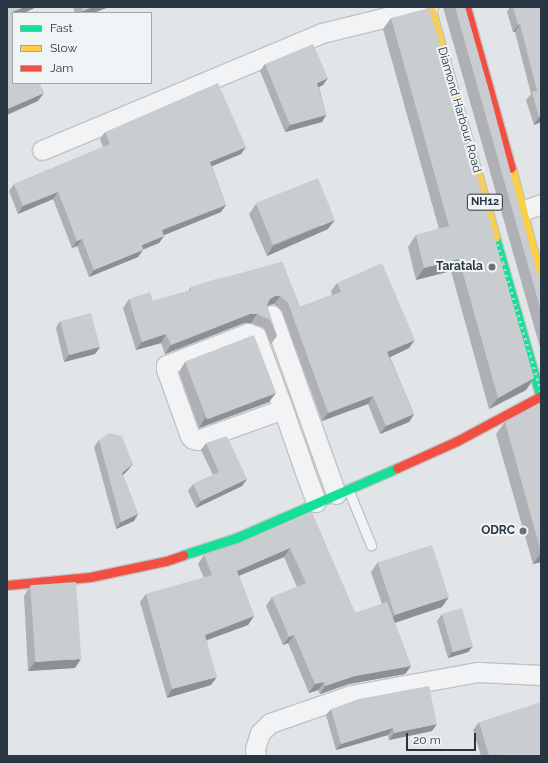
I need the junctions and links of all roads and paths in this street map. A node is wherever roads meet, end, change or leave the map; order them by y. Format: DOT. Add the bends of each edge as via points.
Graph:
graph roads {
  1 [pos="429,7"];
  2 [pos="466,7"];
  3 [pos="42,150"];
  4 [pos="541,204"];
  5 [pos="522,211"];
  6 [pos="541,282"];
  7 [pos="272,315"];
  8 [pos="541,397"];
  9 [pos="283,409"];
  10 [pos="342,491"];
  11 [pos="316,502"];
  12 [pos="371,545"];
  13 [pos="7,585"];
  14 [pos="541,675"];
  15 [pos="256,756"];
  1 -- 3 [label="street" via="322,34"];
  1 -- 8 [label="main road, Diamond Harbour Road / NH12"];
  2 -- 5 [label="main road, NH12"];
  4 -- 5 [label="street"];
  5 -- 6 [label="main road, NH12"];
  7 -- 10 [label="street"];
  8 -- 10 [label="main road" via="457,441"];
  9 -- 9 [label="street" via="253,333 166,365 192,439 197,440"];
  9 -- 11 [label="street"];
  10 -- 11 [label="main road"];
  10 -- 12 [label="lane"];
  11 -- 13 [label="main road" via="236,538 166,561 90,577"];
  14 -- 15 [label="street" via="478,672 351,695 270,723 260,733 255,749"];
}
